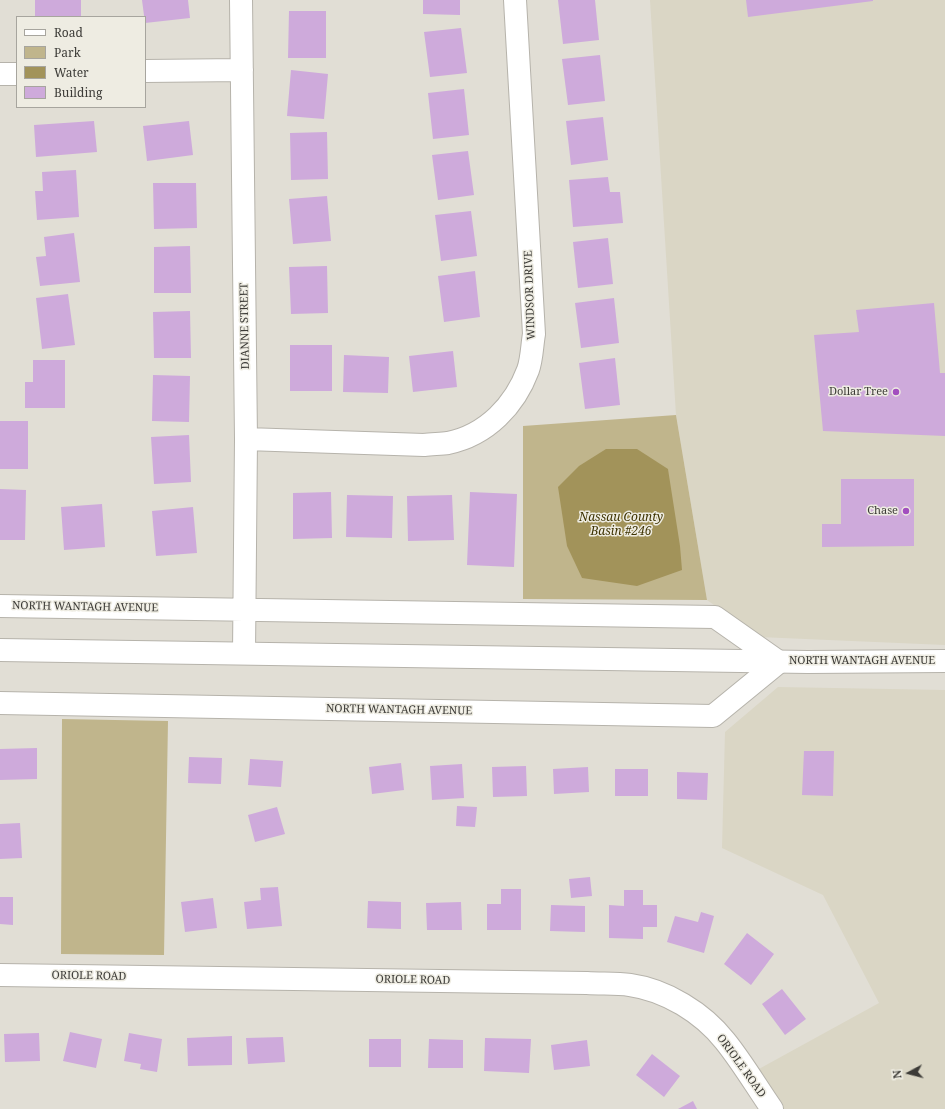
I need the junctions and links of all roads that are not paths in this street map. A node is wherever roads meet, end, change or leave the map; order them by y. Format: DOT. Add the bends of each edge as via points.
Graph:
graph roads {
  1 [pos="241,0"];
  2 [pos="515,0"];
  3 [pos="242,70"];
  4 [pos="146,72"];
  5 [pos="0,74"];
  6 [pos="16,74"];
  7 [pos="246,439"];
  8 [pos="0,606"];
  9 [pos="244,610"];
  10 [pos="0,650"];
  11 [pos="244,653"];
  12 [pos="945,661"];
  13 [pos="779,662"];
  14 [pos="0,704"];
  15 [pos="0,975"];
  16 [pos="772,1109"];
  1 -- 3 [label="street, DIANNE STREET"];
  2 -- 7 [label="street, WINDSOR DRIVE" via="534,334 529,369 514,400 492,423 464,438 448,443 424,445"];
  3 -- 4 [label="street"];
  3 -- 7 [label="street, DIANNE STREET"];
  5 -- 6 [label="street"];
  7 -- 9 [label="street, DIANNE STREET"];
  8 -- 9 [label="street, NORTH WANTAGH AVENUE"];
  9 -- 11 [label="street, DIANNE STREET"];
  9 -- 13 [label="street, NORTH WANTAGH AVENUE" via="715,617"];
  10 -- 11 [label="street, NORTH WANTAGH AVENUE"];
  11 -- 13 [label="street, NORTH WANTAGH AVENUE"];
  12 -- 13 [label="street, NORTH WANTAGH AVENUE"];
  13 -- 14 [label="street, NORTH WANTAGH AVENUE" via="713,716"];
  15 -- 16 [label="street, ORIOLE ROAD" via="630,985 654,991 683,1004 708,1024 725,1040"];
}
